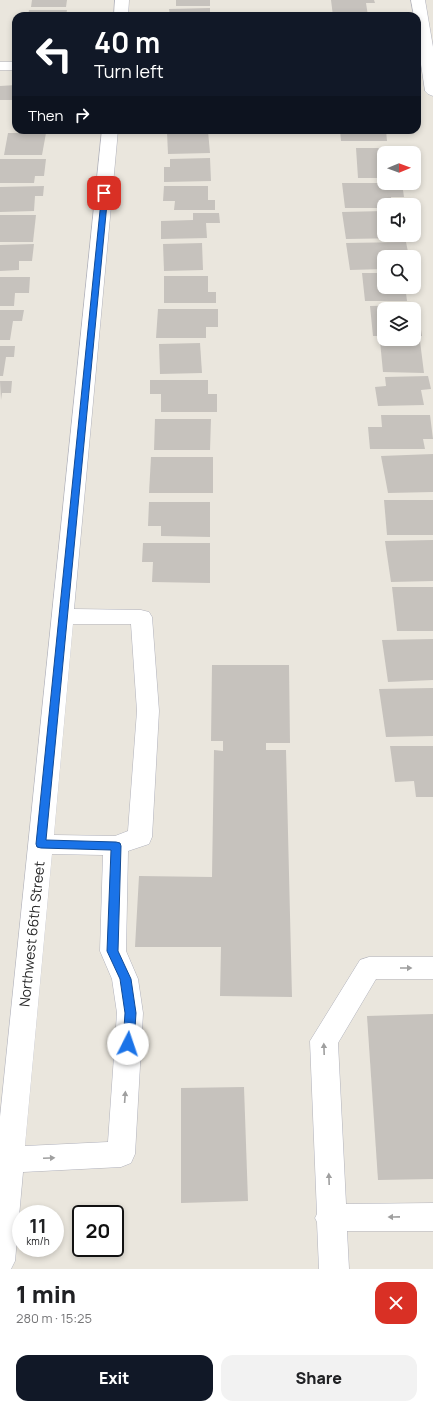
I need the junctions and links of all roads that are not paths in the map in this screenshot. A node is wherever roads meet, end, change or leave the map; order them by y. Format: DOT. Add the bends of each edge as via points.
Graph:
graph roads {
  1 [pos="122,0"];
  2 [pos="418,0"];
  3 [pos="120,12"];
  4 [pos="420,12"];
  5 [pos="421,24"];
  6 [pos="426,64"];
  7 [pos="0,66"];
  8 [pos="12,66"];
  9 [pos="433,91"];
  10 [pos="110,134"];
  11 [pos="63,616"];
  12 [pos="41,844"];
  13 [pos="116,846"];
  14 [pos="433,968"];
  15 [pos="10,1160"];
  16 [pos="433,1217"];
  17 [pos="330,1218"];
  18 [pos="0,1261"];
  19 [pos="334,1269"];
  1 -- 3 [label="street"];
  2 -- 4 [label="street"];
  5 -- 6 [label="street"];
  6 -- 9 [label="street"];
  7 -- 8 [label="street"];
  10 -- 11 [label="street, Northwest 66th Street"];
  11 -- 12 [label="street, Northwest 66th Street"];
  11 -- 13 [label="street" via="141,617 148,711 140,837"];
  12 -- 13 [label="street"];
  12 -- 15 [label="street, Northwest 66th Street"];
  15 -- 13 [label="street, one-way" via="121,1154 130,1013 125,979 113,951"];
  17 -- 14 [label="street, one-way" via="324,1040 369,968"];
  15 -- 18 [label="street, Northwest 66th Street"];
  16 -- 17 [label="street, one-way"];
  17 -- 19 [label="street"];
}
